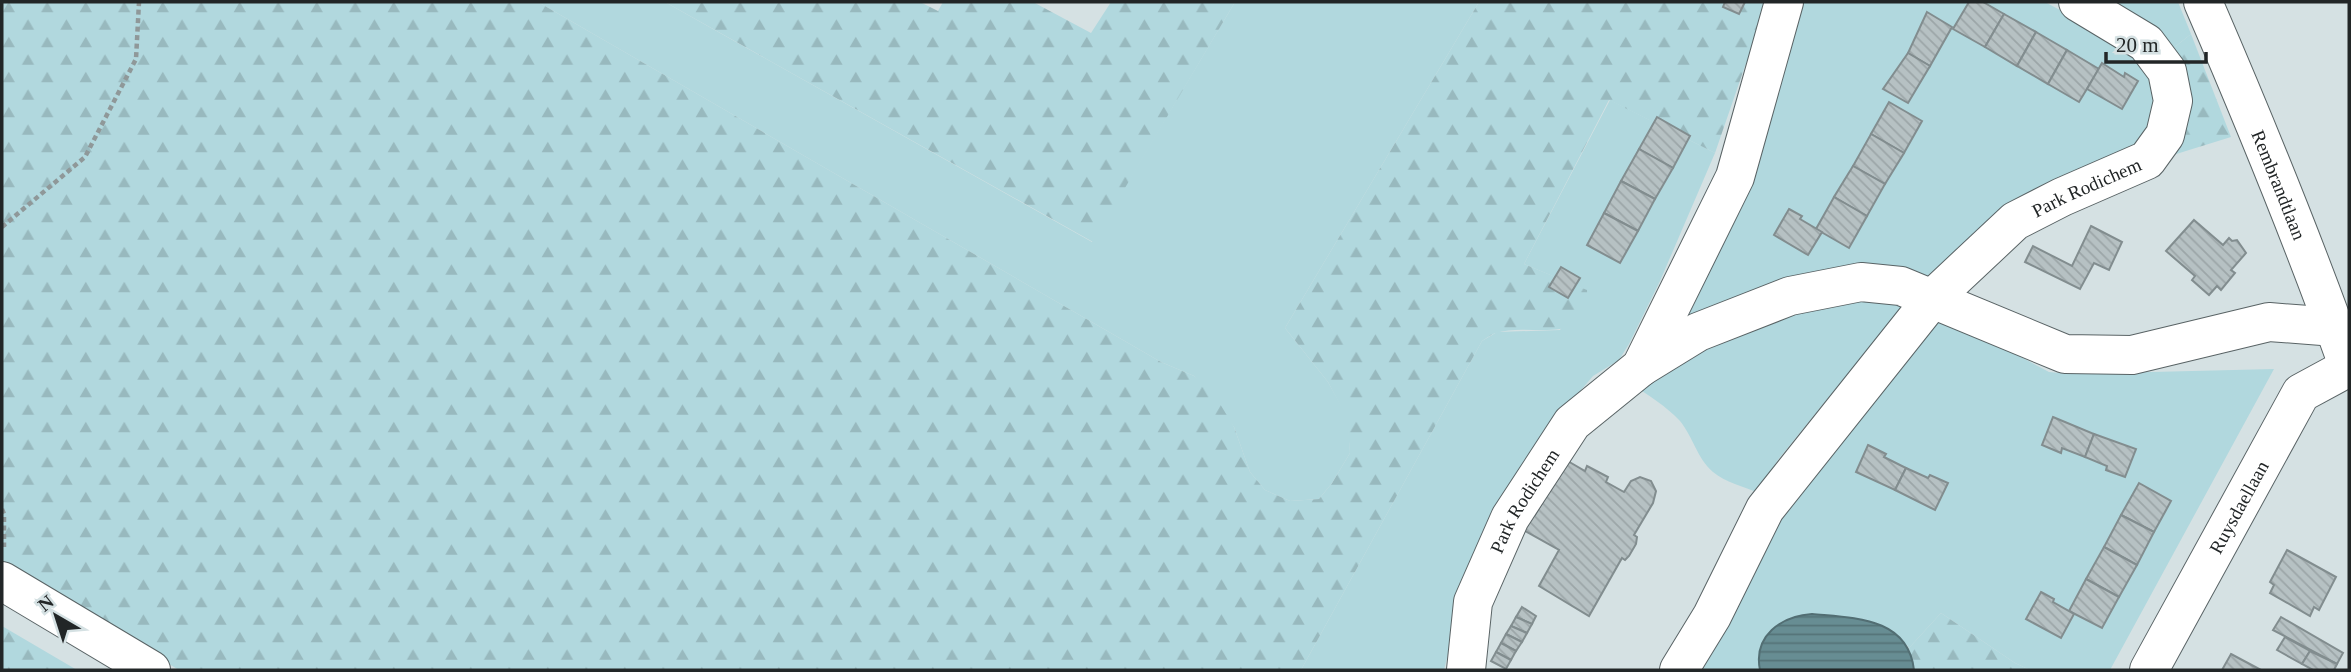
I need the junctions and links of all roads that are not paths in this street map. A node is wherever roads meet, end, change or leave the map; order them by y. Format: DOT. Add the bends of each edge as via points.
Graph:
graph roads {
  1 [pos="1784,2"];
  2 [pos="2078,2"];
  3 [pos="2203,2"];
  4 [pos="1933,299"];
  5 [pos="2335,327"];
  6 [pos="1641,367"];
  7 [pos="2349,368"];
  8 [pos="2,581"];
  9 [pos="152,670"];
  10 [pos="1466,670"];
  11 [pos="1679,670"];
  12 [pos="2149,670"];
  1 -- 6 [label="street, Park Rodichem" via="1735,177"];
  2 -- 4 [label="street, Park Rodichem" via="2146,43 2167,71 2172,101 2165,135 2147,160 2015,221"];
  3 -- 5 [label="street, Rembrandtlaan"];
  4 -- 5 [label="street, Park Rodichem" via="2065,354 2132,355 2269,322"];
  4 -- 6 [label="street, Park Rodichem" via="1900,286 1861,282 1790,296 1698,332"];
  4 -- 11 [label="street, Park Rodichem" via="1765,509 1712,616"];
  5 -- 7 [label="street, Rembrandtlaan"];
  6 -- 10 [label="street, Park Rodichem" via="1572,422 1510,518 1473,602"];
  7 -- 12 [label="street, Ruysdaellaan" via="2301,393"];
  8 -- 9 [label="street"];
}
